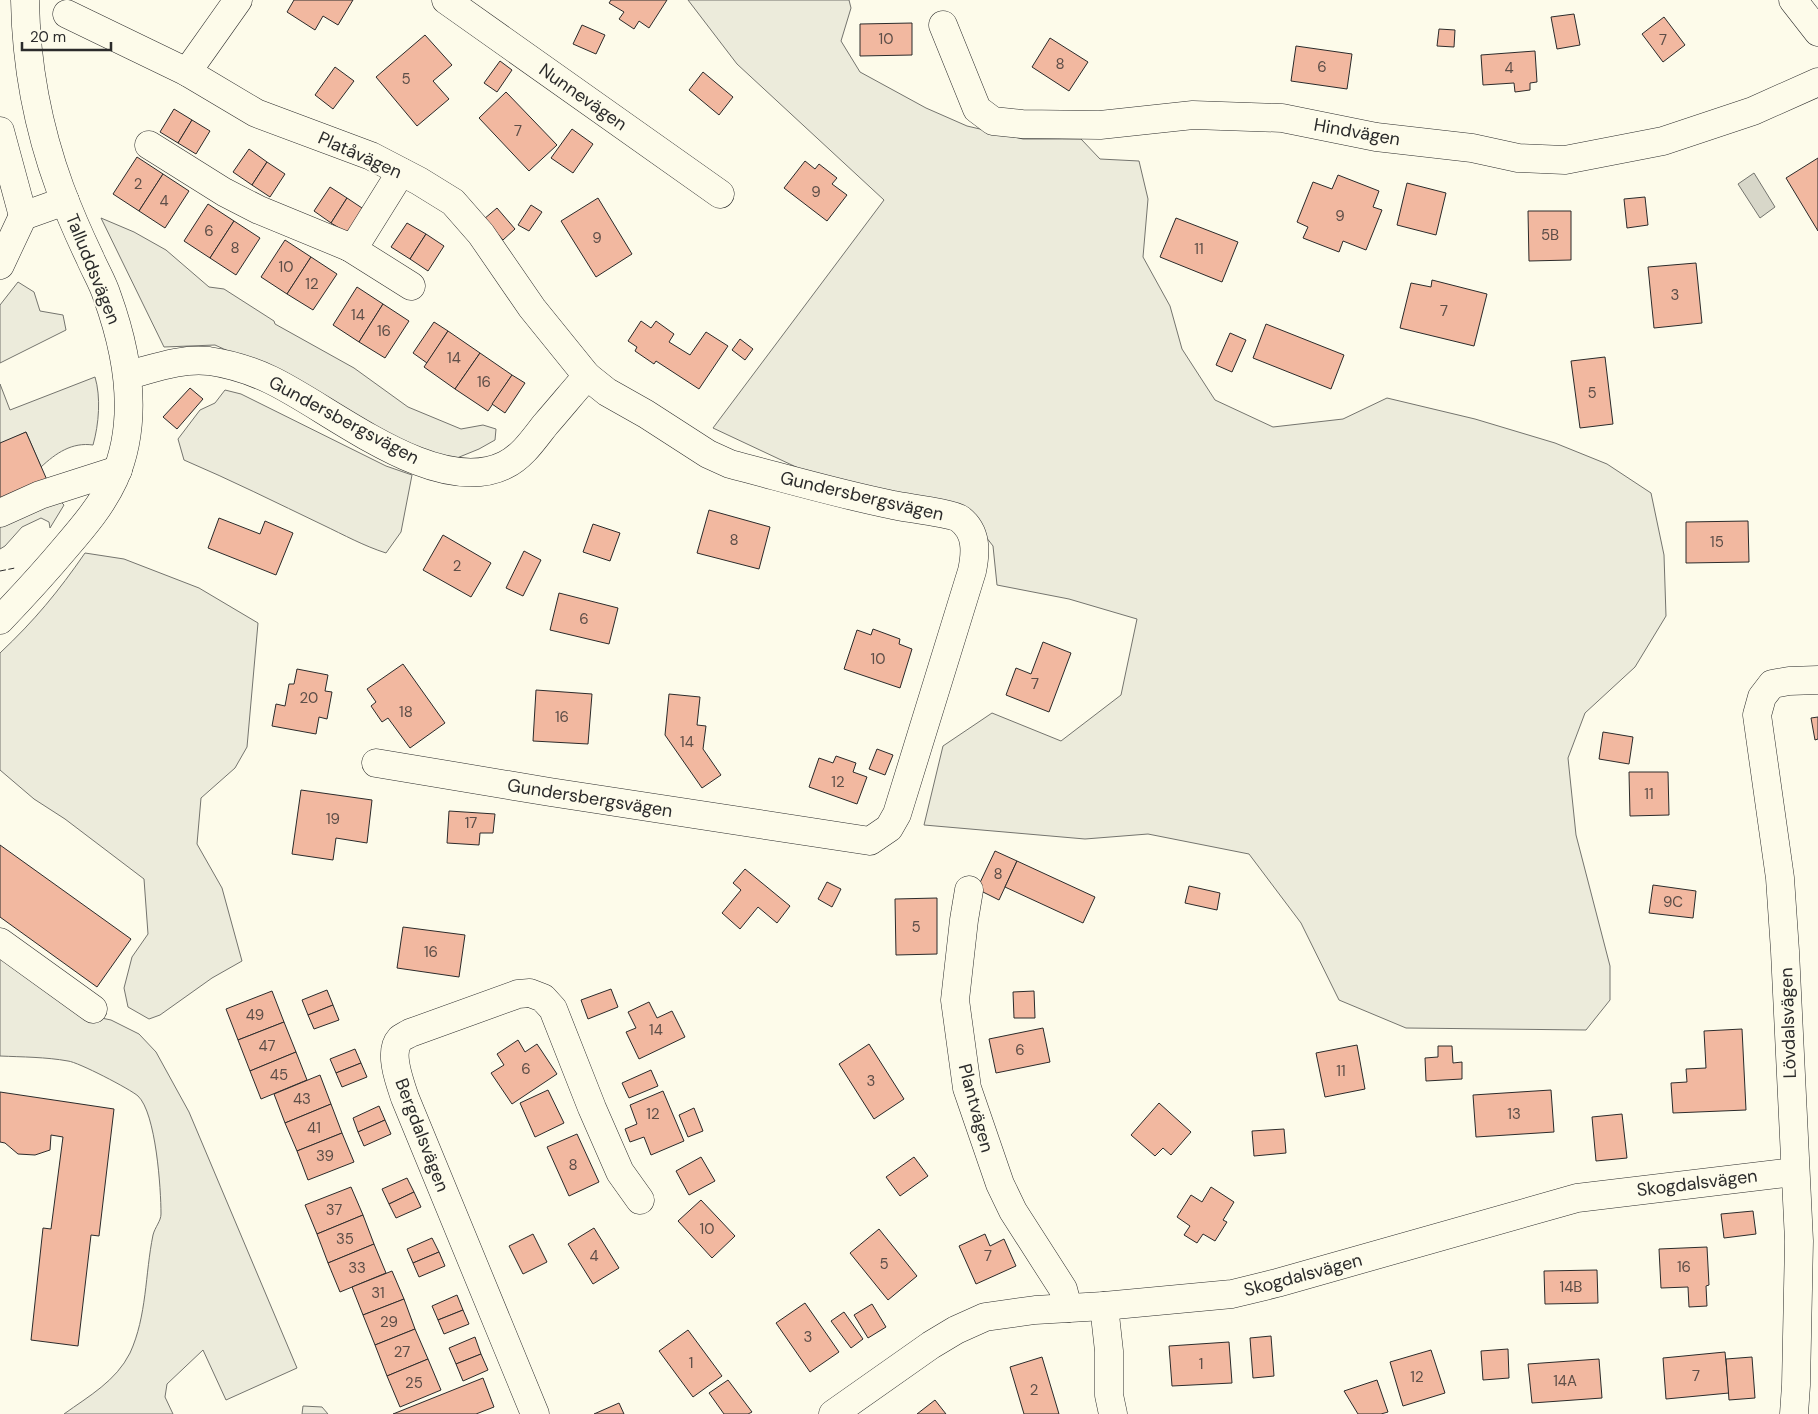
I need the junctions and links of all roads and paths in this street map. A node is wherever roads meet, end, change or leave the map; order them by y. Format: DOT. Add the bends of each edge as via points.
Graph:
graph roads {
  1 [pos="24,0"];
  2 [pos="238,0"];
  3 [pos="446,0"];
  4 [pos="1793,0"];
  5 [pos="67,14"];
  6 [pos="943,25"];
  7 [pos="1818,32"];
  8 [pos="186,72"];
  9 [pos="1818,82"];
  10 [pos="0,131"];
  11 [pos="149,145"];
  12 [pos="401,172"];
  13 [pos="720,194"];
  14 [pos="65,201"];
  15 [pos="23,216"];
  16 [pos="349,247"];
  17 [pos="0,265"];
  18 [pos="411,286"];
  19 [pos="128,375"];
  20 [pos="587,376"];
  21 [pos="118,470"];
  22 [pos="0,513"];
  23 [pos="0,620"];
  24 [pos="1818,680"];
  25 [pos="376,763"];
  26 [pos="970,890"];
  27 [pos="0,942"];
  28 [pos="93,1009"];
  29 [pos="1794,1172"];
  30 [pos="640,1200"];
  31 [pos="1104,1306"];
  32 [pos="1068,1308"];
  33 [pos="526,1411"];
  34 [pos="833,1414"];
  35 [pos="1113,1414"];
  36 [pos="1794,1414"];
  1 -- 14 [label="street, Talluddsvägen" via="32,87"];
  2 -- 8 [label="street"];
  3 -- 13 [label="street, Nunnevägen"];
  4 -- 7 [label="street"];
  5 -- 8 [label="street, Platåvägen"];
  6 -- 9 [label="street, Hindvägen" via="978,109 993,121 1100,125 1193,116 1282,118 1376,137 1472,148 1518,158 1566,160 1663,141 1753,111"];
  8 -- 12 [label="street, Platåvägen" via="256,113 371,156"];
  10 -- 15 [label="street"];
  11 -- 16 [label="street" via="259,210"];
  12 -- 16 [label="street" via="358,241"];
  12 -- 20 [label="street, Platåvägen" via="452,202 481,234 532,308"];
  14 -- 15 [label="street"];
  14 -- 19 [label="street, Talluddsvägen" via="107,296 124,348"];
  15 -- 17 [label="street"];
  16 -- 18 [label="street"];
  19 -- 20 [label="street, Gundersbergsvägen" via="184,361 209,361 238,367 271,380 394,451 437,469 458,472 492,470 507,465 525,450"];
  19 -- 21 [label="street, Talluddsvägen" via="129,426"];
  20 -- 25 [label="street, Gundersbergsvägen" via="607,392 730,464 892,505 958,517 968,526 975,541 975,558 897,814 889,828 870,840"];
  21 -- 22 [label="street"];
  21 -- 23 [label="street, Talluddsvägen" via="90,518"];
  24 -- 29 [label="street, Lövdalsvägen" via="1772,684 1762,697 1757,715 1780,878"];
  26 -- 32 [label="street, Plantvägen" via="955,1000 967,1088 1000,1184 1063,1288"];
  27 -- 28 [label="street"];
  29 -- 31 [label="street, Skogdalsvägen" via="1577,1198 1259,1288 1232,1294"];
  29 -- 36 [label="street, Lövdalsvägen" via="1798,1242"];
  30 -- 33 [label="street, Bergdalsvägen" via="620,1172 553,1010 543,998 530,993 518,994 399,1039 394,1048 405,1098"];
  31 -- 32 [label="street, Skogdalsvägen"];
  31 -- 35 [label="street"];
  32 -- 34 [label="street, Skogdalsvägen" via="985,1317 956,1330"];
}
